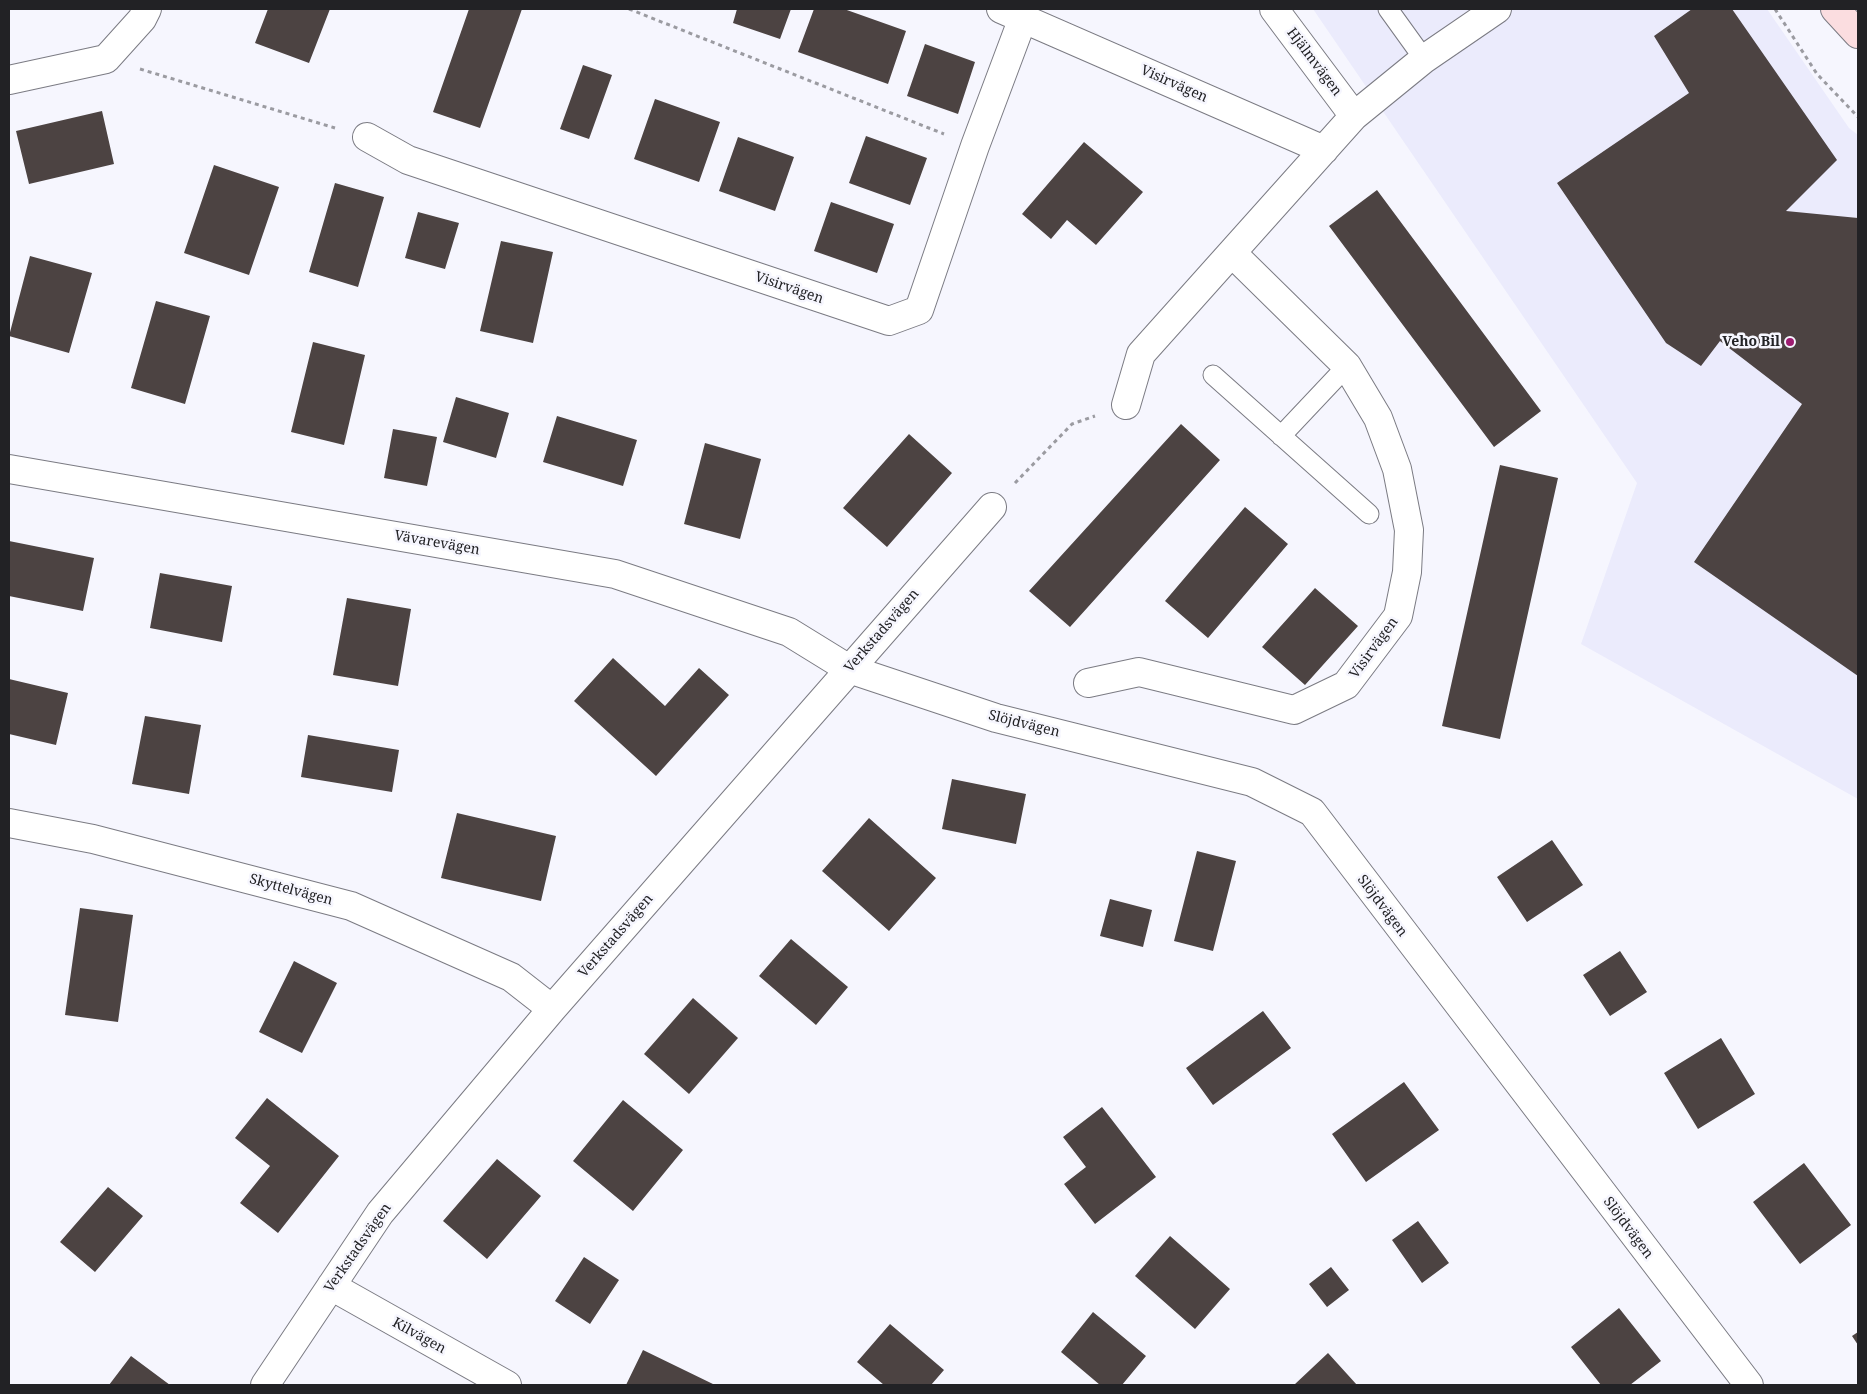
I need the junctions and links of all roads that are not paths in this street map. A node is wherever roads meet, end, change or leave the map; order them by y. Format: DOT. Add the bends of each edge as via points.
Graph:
graph roads {
  1 [pos="147,9"];
  2 [pos="1274,9"];
  3 [pos="1388,9"];
  4 [pos="1497,9"];
  5 [pos="1836,9"];
  6 [pos="1012,13"];
  7 [pos="1858,34"];
  8 [pos="1424,59"];
  9 [pos="9,80"];
  10 [pos="1354,116"];
  11 [pos="367,137"];
  12 [pos="1324,150"];
  13 [pos="1232,253"];
  14 [pos="1347,366"];
  15 [pos="1213,375"];
  16 [pos="1126,405"];
  17 [pos="1281,436"];
  18 [pos="9,469"];
  19 [pos="992,507"];
  20 [pos="1369,514"];
  21 [pos="849,669"];
  22 [pos="1088,683"];
  23 [pos="9,824"];
  24 [pos="552,1009"];
  25 [pos="331,1286"];
  26 [pos="265,1385"];
  27 [pos="507,1385"];
  28 [pos="1749,1385"];
  1 -- 9 [label="street" via="106,59"];
  2 -- 10 [label="street, Hjälmvägen"];
  3 -- 8 [label="lane"];
  4 -- 8 [label="street"];
  5 -- 7 [label="street"];
  6 -- 11 [label="street, Visirvägen" via="975,146 919,310 889,322 408,160"];
  6 -- 12 [label="street, Visirvägen"];
  8 -- 10 [label="street"];
  10 -- 12 [label="street"];
  12 -- 13 [label="street"];
  13 -- 14 [label="street, Visirvägen"];
  13 -- 16 [label="street" via="1142,354"];
  14 -- 17 [label="lane"];
  14 -- 22 [label="street, Visirvägen" via="1378,418 1397,469 1409,530 1407,572 1398,616 1346,685 1294,710 1139,672"];
  15 -- 17 [label="lane"];
  17 -- 20 [label="lane"];
  18 -- 21 [label="street, Vävarevägen" via="615,574 789,632"];
  19 -- 21 [label="street, Verkstadsvägen"];
  21 -- 24 [label="street, Verkstadsvägen"];
  21 -- 28 [label="street, Slöjdvägen" via="996,718 1252,782 1312,812"];
  23 -- 24 [label="street, Skyttelvägen" via="93,839 352,906 511,977"];
  24 -- 25 [label="street, Verkstadsvägen" via="380,1213"];
  25 -- 26 [label="street, Verkstadsvägen"];
  25 -- 27 [label="street, Kilvägen"];
}
